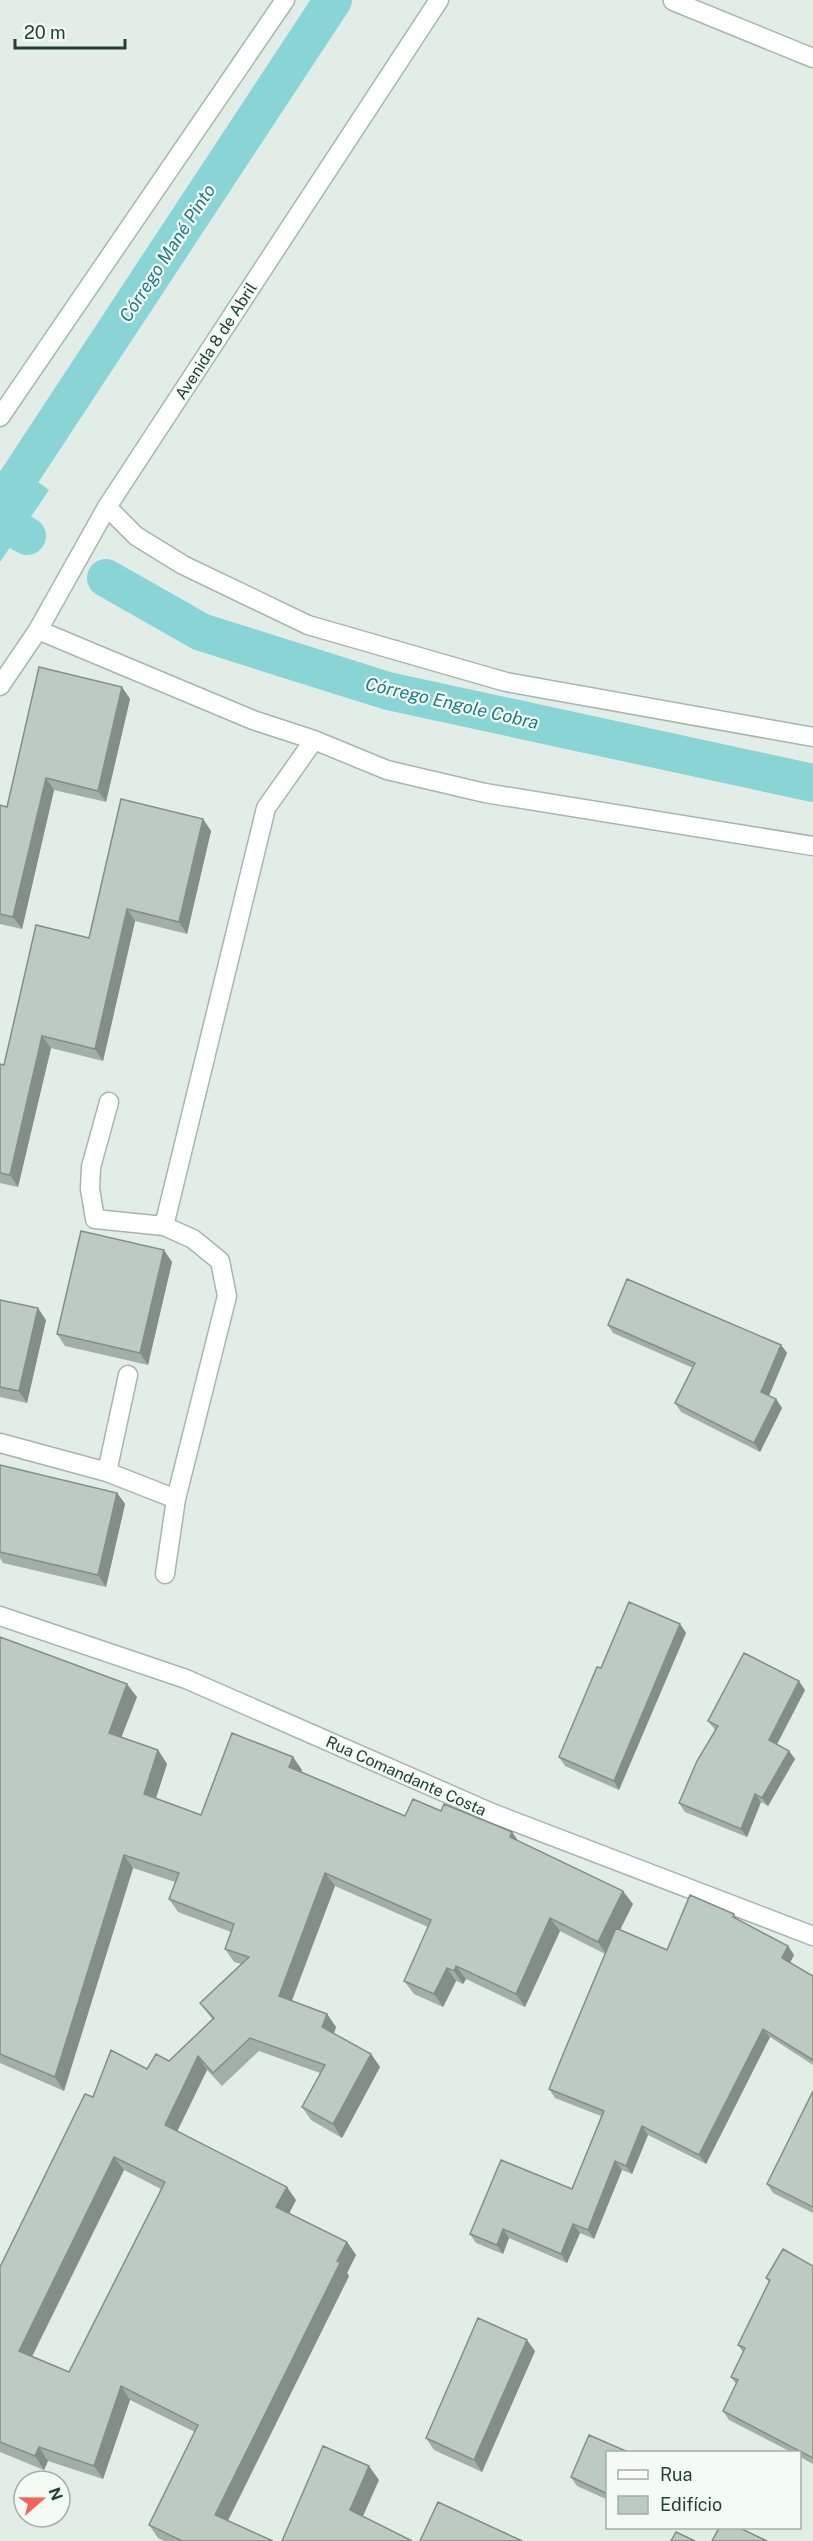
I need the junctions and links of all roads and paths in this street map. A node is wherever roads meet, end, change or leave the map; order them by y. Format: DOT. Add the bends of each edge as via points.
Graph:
graph roads {
  1 [pos="285,0"];
  2 [pos="439,0"];
  3 [pos="673,1"];
  4 [pos="813,58"];
  5 [pos="0,417"];
  6 [pos="107,507"];
  7 [pos="38,630"];
  8 [pos="0,686"];
  9 [pos="813,737"];
  10 [pos="314,740"];
  11 [pos="813,846"];
  12 [pos="109,1102"];
  13 [pos="164,1226"];
  14 [pos="128,1376"];
  15 [pos="0,1443"];
  16 [pos="107,1472"];
  17 [pos="176,1499"];
  18 [pos="165,1574"];
  19 [pos="0,1616"];
  20 [pos="813,1936"];
  1 -- 5 [label="street"];
  2 -- 6 [label="street, Avenida 8 de Abril"];
  3 -- 4 [label="street"];
  6 -- 7 [label="street, Avenida 8 de Abril"];
  6 -- 9 [label="street" via="136,536 183,565 308,625 506,682"];
  7 -- 8 [label="street, Avenida 8 de Abril"];
  7 -- 10 [label="street" via="253,720"];
  10 -- 11 [label="street" via="387,770 485,793"];
  10 -- 13 [label="street" via="266,808"];
  12 -- 13 [label="street" via="91,1167 95,1219"];
  13 -- 17 [label="street" via="193,1239 220,1261 227,1296"];
  14 -- 16 [label="street"];
  15 -- 16 [label="street"];
  16 -- 17 [label="street"];
  17 -- 18 [label="street"];
  19 -- 20 [label="street, Rua Comandante Costa" via="186,1679 492,1813"];
}
